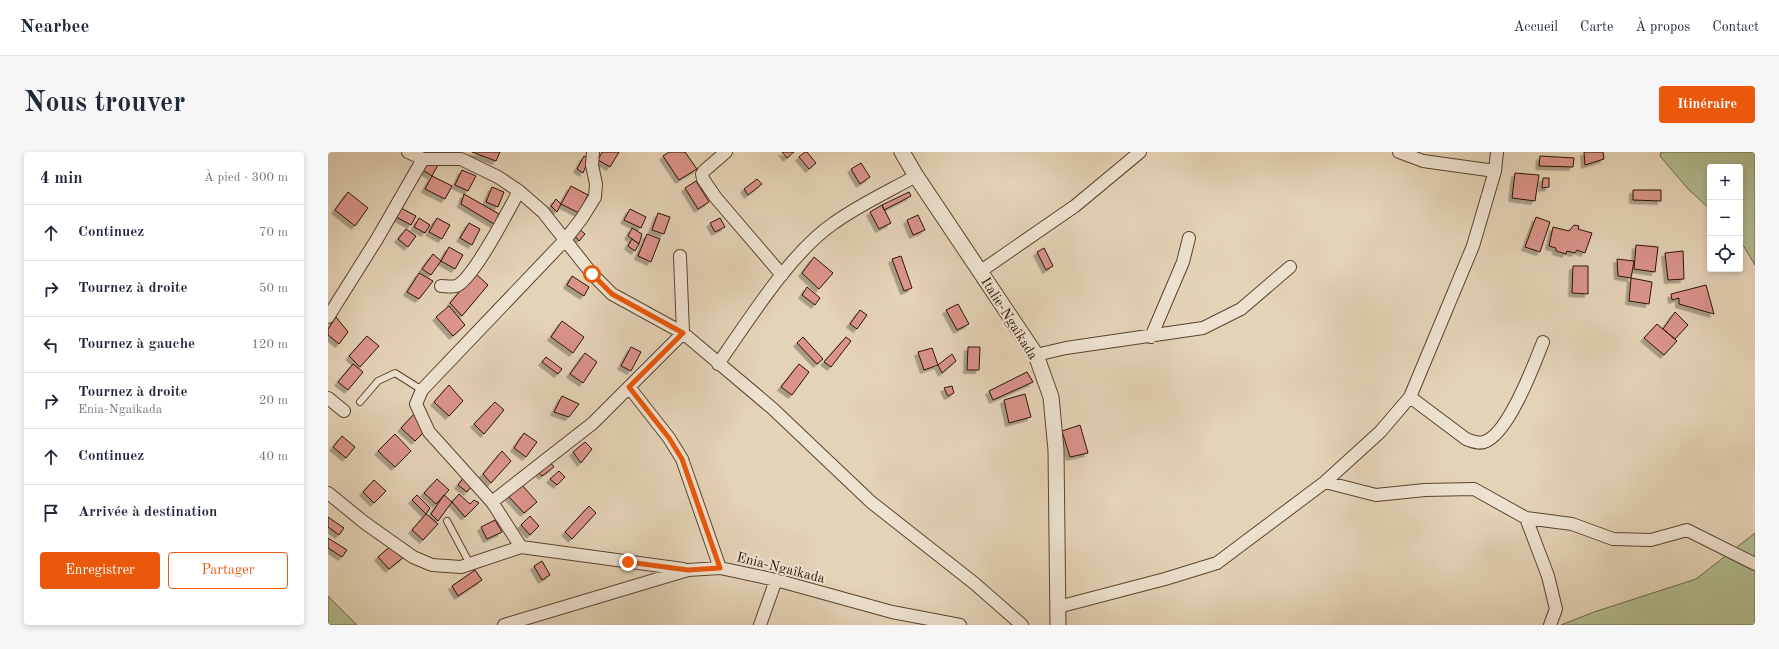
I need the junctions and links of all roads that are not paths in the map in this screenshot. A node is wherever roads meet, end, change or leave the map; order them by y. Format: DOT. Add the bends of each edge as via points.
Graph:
graph roads {
  1 [pos="408,152"];
  2 [pos="593,152"];
  3 [pos="726,152"];
  4 [pos="902,152"];
  5 [pos="1140,152"];
  6 [pos="1400,152"];
  7 [pos="1497,152"];
  8 [pos="461,156"];
  9 [pos="712,156"];
  10 [pos="423,159"];
  11 [pos="1495,171"];
  12 [pos="916,176"];
  13 [pos="519,191"];
  14 [pos="1189,238"];
  15 [pos="565,240"];
  16 [pos="680,256"];
  17 [pos="1290,267"];
  18 [pos="981,271"];
  19 [pos="782,275"];
  20 [pos="441,286"];
  21 [pos="328,317"];
  22 [pos="683,333"];
  23 [pos="1152,337"];
  24 [pos="1543,342"];
  25 [pos="1036,356"];
  26 [pos="718,364"];
  27 [pos="629,387"];
  28 [pos="422,390"];
  29 [pos="1410,397"];
  30 [pos="328,398"];
  31 [pos="360,402"];
  32 [pos="344,411"];
  33 [pos="1325,482"];
  34 [pos="328,493"];
  35 [pos="492,502"];
  36 [pos="1526,518"];
  37 [pos="447,521"];
  38 [pos="521,547"];
  39 [pos="470,564"];
  40 [pos="1755,564"];
  41 [pos="720,568"];
  42 [pos="688,570"];
  43 [pos="776,580"];
  44 [pos="1058,608"];
  45 [pos="504,625"];
  46 [pos="760,625"];
  47 [pos="960,625"];
  48 [pos="1022,625"];
  49 [pos="1058,625"];
  50 [pos="1550,625"];
  1 -- 10 [label="street"];
  2 -- 15 [label="street" via="595,197"];
  3 -- 9 [label="street"];
  4 -- 12 [label="street, Italie-Ngaîkada"];
  5 -- 18 [label="street" via="1075,206"];
  6 -- 11 [label="street" via="1423,161"];
  7 -- 11 [label="street"];
  8 -- 10 [label="street"];
  8 -- 13 [label="street"];
  9 -- 19 [label="street" via="702,174 703,179 716,198"];
  10 -- 21 [label="street"];
  11 -- 29 [label="street" via="1474,246"];
  12 -- 18 [label="street, Italie-Ngaîkada"];
  12 -- 19 [label="street" via="833,223"];
  13 -- 15 [label="street" via="543,212"];
  13 -- 20 [label="street" via="464,281 456,286"];
  14 -- 23 [label="street" via="1183,262"];
  15 -- 22 [label="street" via="612,294"];
  15 -- 28 [label="street"];
  16 -- 22 [label="street"];
  17 -- 23 [label="street" via="1241,309 1204,328"];
  18 -- 25 [label="street, Italie-Ngaîkada"];
  19 -- 26 [label="street"];
  22 -- 26 [label="street"];
  22 -- 27 [label="street"];
  23 -- 25 [label="street" via="1066,348"];
  24 -- 29 [label="street" via="1521,398 1497,432 1486,442 1477,443 1466,439"];
  25 -- 44 [label="street, Italie-Ngaîkada" via="1051,397 1056,450"];
  26 -- 48 [label="street" via="772,408 871,502 974,583"];
  27 -- 35 [label="street" via="593,423"];
  27 -- 41 [label="street" via="682,459"];
  28 -- 31 [label="lane" via="395,373 378,381"];
  28 -- 35 [label="street" via="416,404 429,432"];
  29 -- 33 [label="street" via="1380,432"];
  30 -- 32 [label="street"];
  33 -- 36 [label="street" via="1376,495 1474,489"];
  33 -- 44 [label="street" via="1217,563"];
  34 -- 39 [label="street" via="413,557 432,565 461,567"];
  35 -- 38 [label="street"];
  36 -- 40 [label="street" via="1572,524 1613,538 1651,540 1687,530"];
  36 -- 50 [label="street" via="1548,576 1556,609"];
  37 -- 39 [label="lane"];
  38 -- 39 [label="street"];
  38 -- 42 [label="street"];
  41 -- 42 [label="street, Enia-Ngaîkada"];
  41 -- 43 [label="street, Enia-Ngaîkada"];
  42 -- 45 [label="street, Enia-Ngaîkada"];
  43 -- 46 [label="street"];
  43 -- 47 [label="street, Enia-Ngaîkada" via="892,612"];
  44 -- 49 [label="street, Italie-Ngaîkada"];
}
